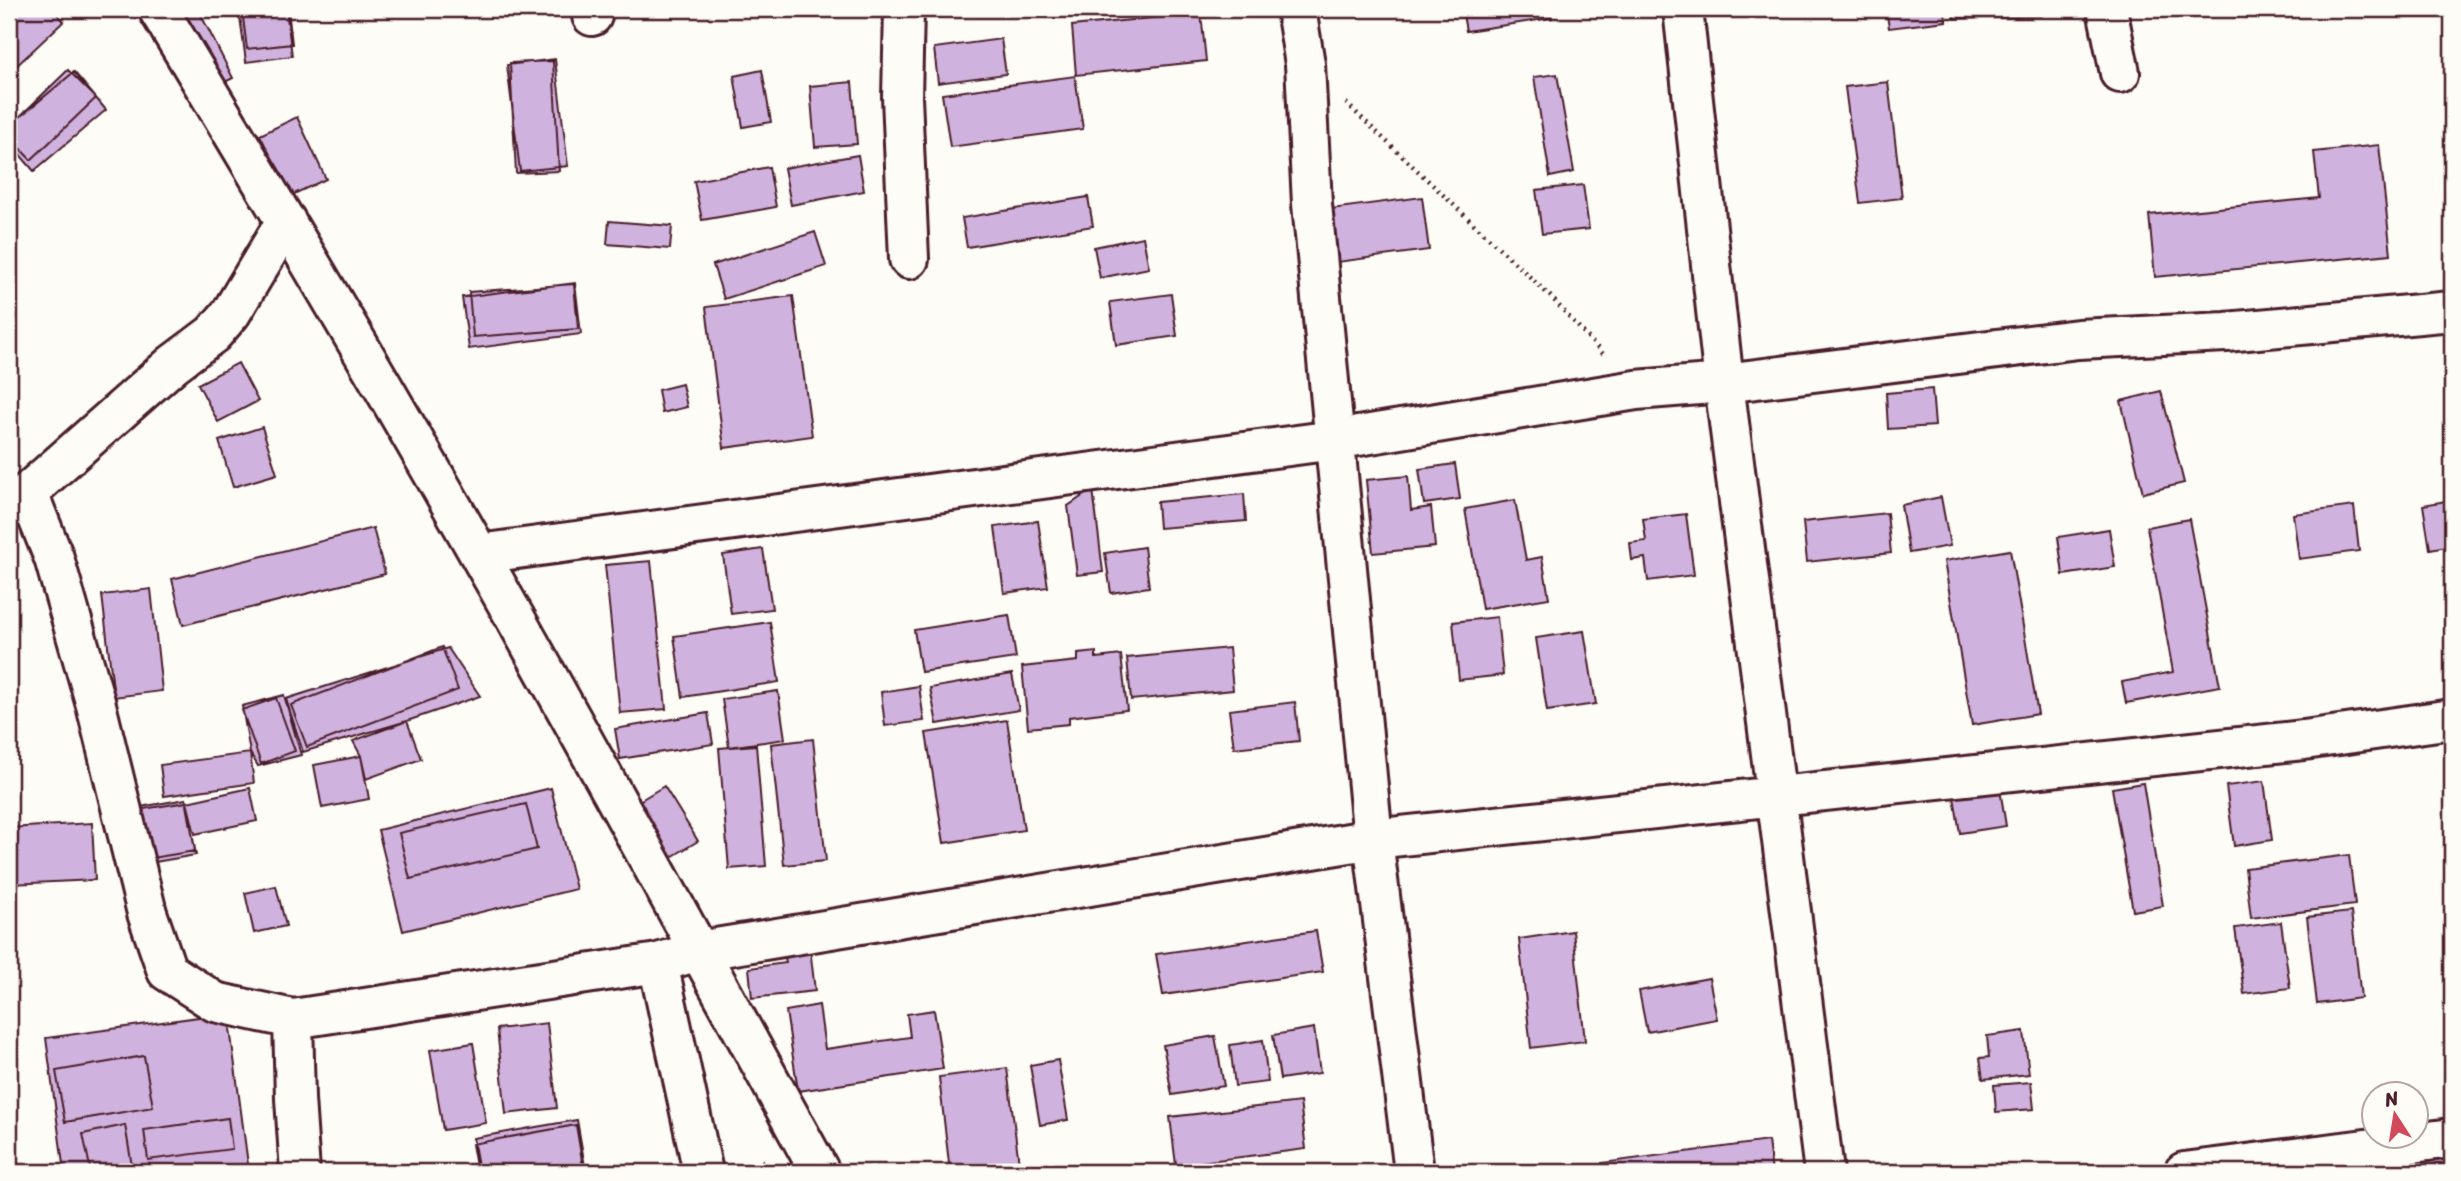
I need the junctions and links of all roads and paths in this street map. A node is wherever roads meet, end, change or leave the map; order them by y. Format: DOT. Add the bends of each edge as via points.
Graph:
graph roads {
  1 [pos="158,9"];
  2 [pos="904,9"];
  3 [pos="1296,9"];
  4 [pos="1683,9"];
  5 [pos="2107,9"];
  6 [pos="1305,64"];
  7 [pos="2120,73"];
  8 [pos="286,221"];
  9 [pos="909,259"];
  10 [pos="2452,311"];
  11 [pos="1724,383"];
  12 [pos="1636,390"];
  13 [pos="1335,440"];
  14 [pos="18,501"];
  15 [pos="479,554"];
  16 [pos="2452,719"];
  17 [pos="1777,795"];
  18 [pos="1373,839"];
  19 [pos="698,951"];
  20 [pos="657,963"];
  21 [pos="293,1019"];
  22 [pos="2452,1138"];
  23 [pos="300,1172"];
  24 [pos="703,1172"];
  25 [pos="820,1172"];
  26 [pos="1414,1172"];
  27 [pos="1824,1172"];
  28 [pos="2184,1172"];
  1 -- 8 [label="street"];
  2 -- 9 [label="street" via="902,97"];
  3 -- 6 [label="street"];
  4 -- 11 [label="street"];
  5 -- 7 [label="street"];
  6 -- 12 [label="path" via="1551,298"];
  6 -- 13 [label="street" via="1312,204"];
  8 -- 14 [label="street" via="231,313 213,334 173,363"];
  8 -- 15 [label="street"];
  10 -- 11 [label="street" via="2226,332 2078,338"];
  11 -- 12 [label="street"];
  11 -- 17 [label="street"];
  12 -- 13 [label="street"];
  13 -- 15 [label="street"];
  13 -- 18 [label="street"];
  14 -- 21 [label="street" via="54,558 147,913 167,971 215,1002"];
  15 -- 19 [label="street"];
  16 -- 17 [label="street" via="2304,740"];
  17 -- 18 [label="street"];
  17 -- 27 [label="street"];
  18 -- 19 [label="street"];
  18 -- 26 [label="street"];
  19 -- 20 [label="street"];
  19 -- 25 [label="street"];
  20 -- 21 [label="street"];
  20 -- 24 [label="street"];
  21 -- 23 [label="street"];
  22 -- 28 [label="street"];
}
